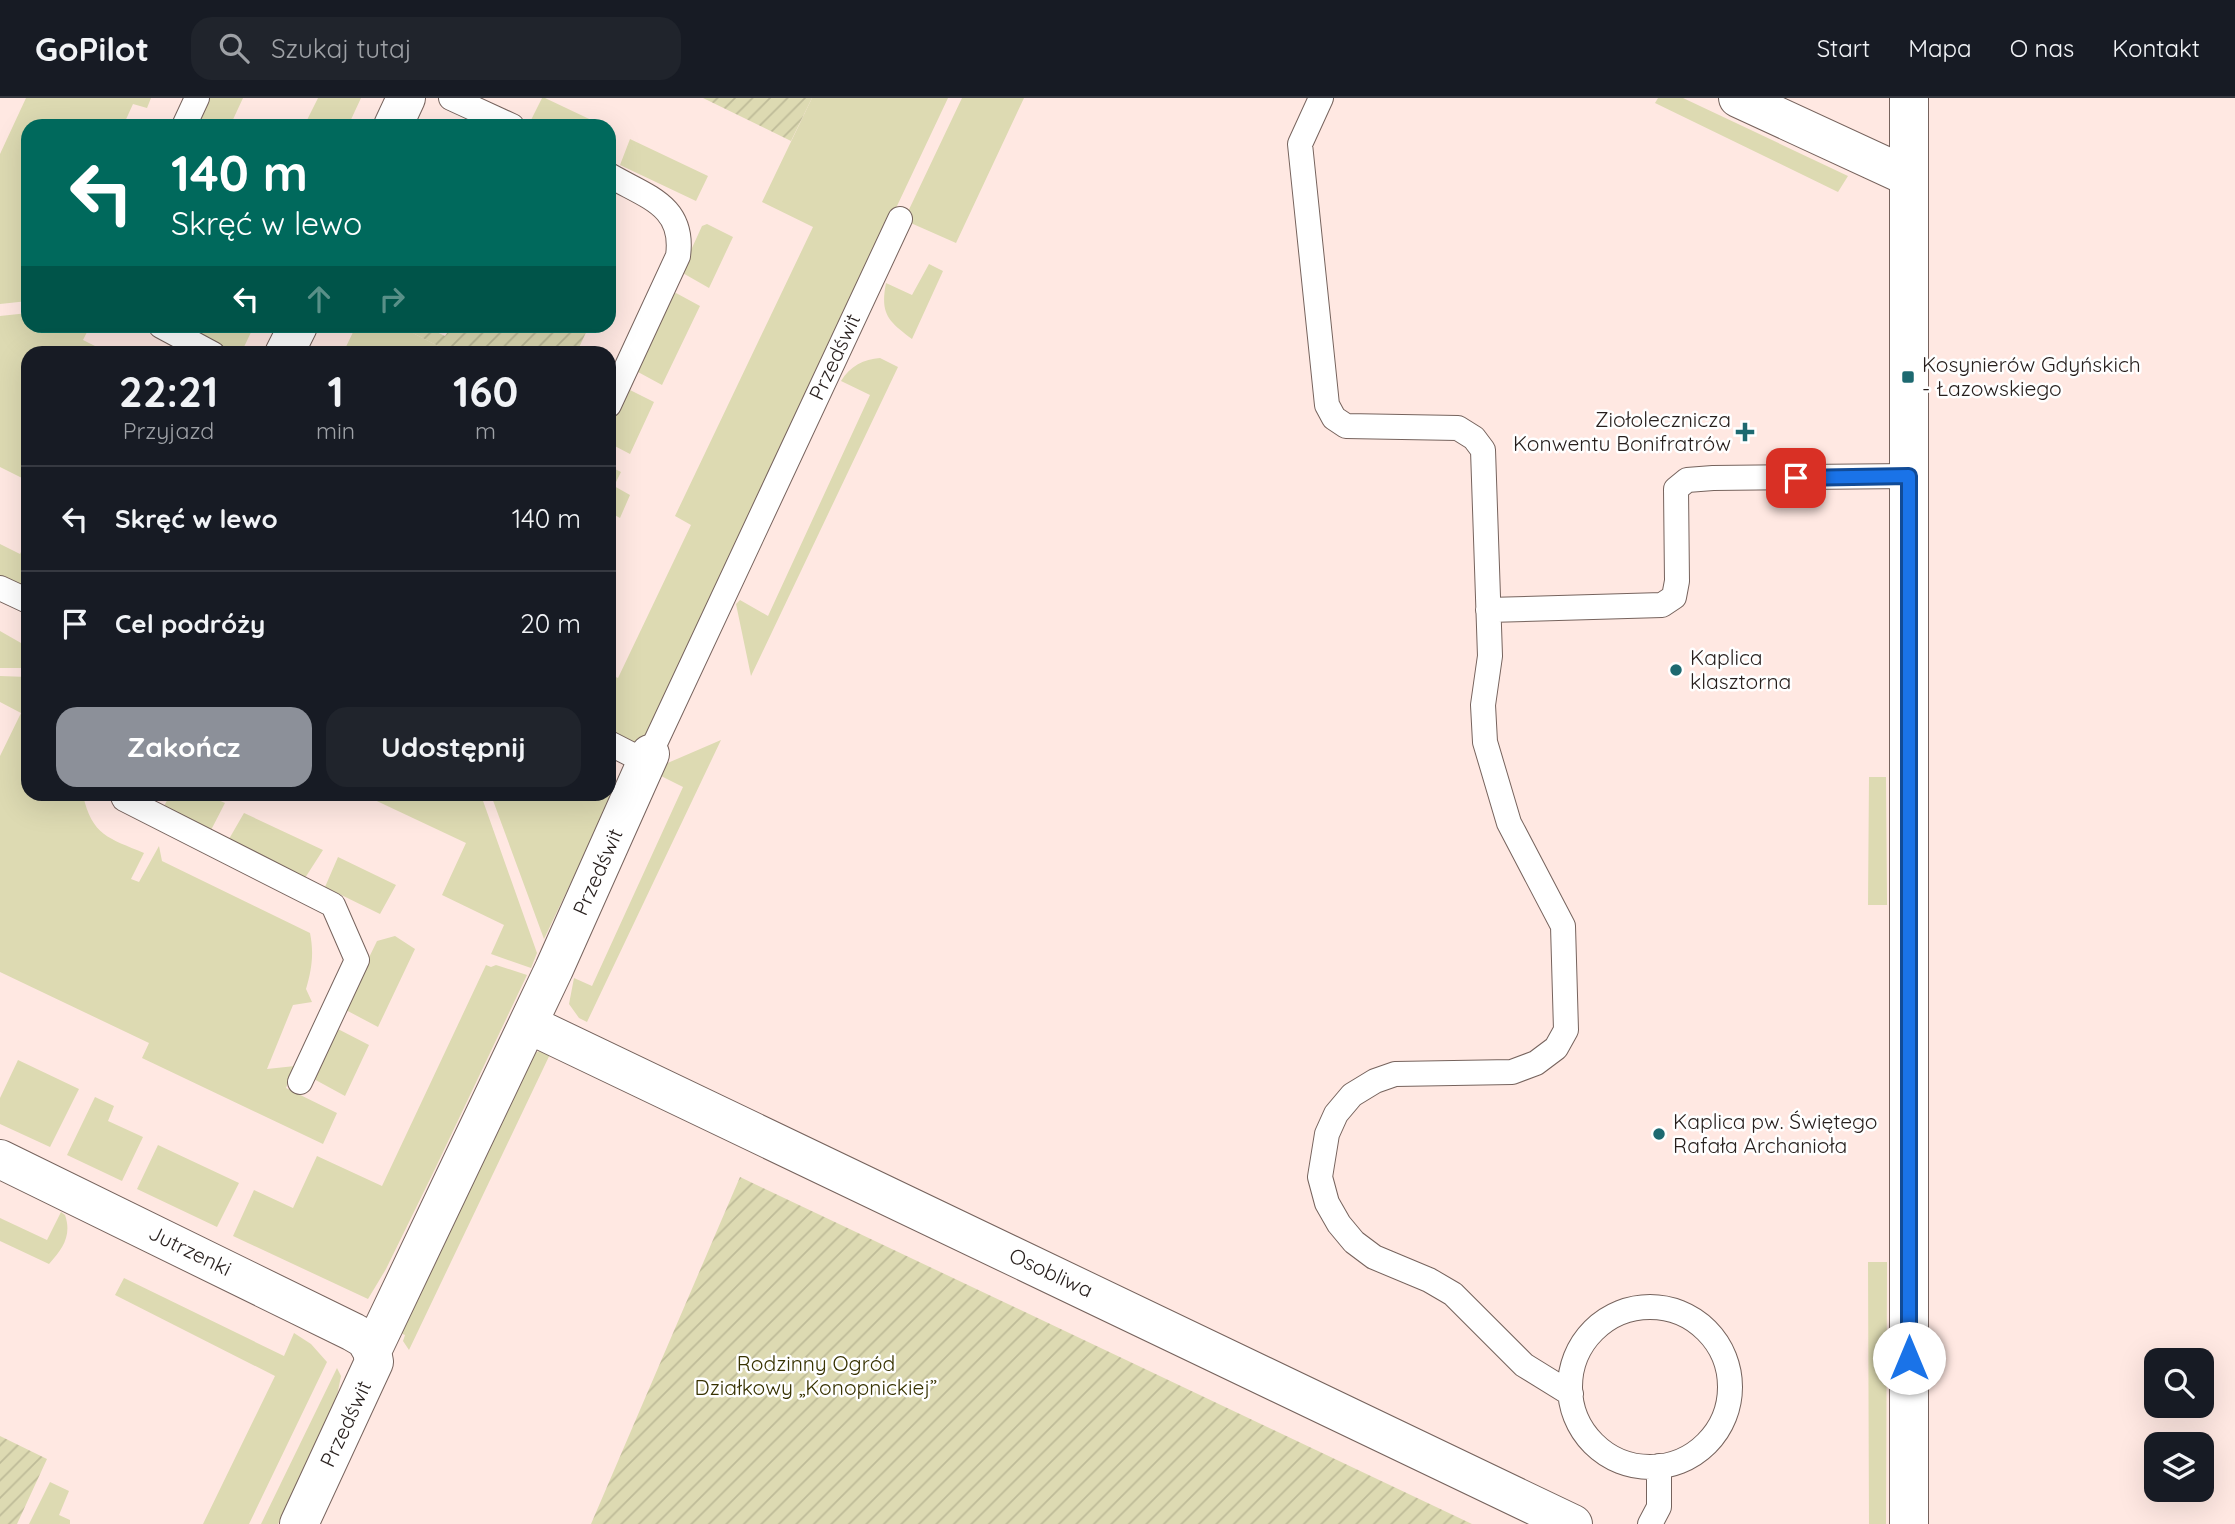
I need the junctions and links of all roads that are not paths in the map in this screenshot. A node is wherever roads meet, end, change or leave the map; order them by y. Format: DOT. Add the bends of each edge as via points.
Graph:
graph roads {
  1 [pos="197,98"];
  2 [pos="406,98"];
  3 [pos="451,98"];
  4 [pos="1321,98"];
  5 [pos="1738,98"];
  6 [pos="1909,98"];
  7 [pos="187,119"];
  8 [pos="396,119"];
  9 [pos="497,119"];
  10 [pos="1909,177"];
  11 [pos="616,179"];
  12 [pos="900,219"];
  13 [pos="174,333"];
  14 [pos="198,346"];
  15 [pos="616,390"];
  16 [pos="1909,476"];
  17 [pos="0,588"];
  18 [pos="21,598"];
  19 [pos="1488,610"];
  20 [pos="616,746"];
  21 [pos="648,758"];
  22 [pos="128,801"];
  23 [pos="528,1024"];
  24 [pos="300,1082"];
  25 [pos="0,1159"];
  26 [pos="372,1351"];
  27 [pos="1571,1394"];
  28 [pos="1659,1466"];
  29 [pos="299,1524"];
  30 [pos="1573,1524"];
  31 [pos="1650,1524"];
  32 [pos="1909,1524"];
  1 -- 7 [label="lane"];
  2 -- 8 [label="street"];
  3 -- 9 [label="lane"];
  4 -- 19 [label="lane" via="1300,144 1327,405 1334,418 1346,426 1458,428 1474,438 1483,450"];
  5 -- 10 [label="street"];
  6 -- 10 [label="street"];
  10 -- 16 [label="street"];
  11 -- 15 [label="lane" via="666,208 680,239 678,256"];
  12 -- 21 [label="lane, Przedświt"];
  13 -- 14 [label="lane"];
  16 -- 19 [label="lane" via="1687,480 1676,489 1674,597 1662,605"];
  16 -- 32 [label="street"];
  17 -- 18 [label="lane"];
  19 -- 27 [label="lane" via="1485,742 1509,823 1563,926 1566,1030 1556,1048 1536,1063 1512,1072 1395,1074 1375,1081 1336,1114 1327,1134 1320,1177 1327,1203 1353,1242 1374,1257 1453,1294 1524,1365"];
  20 -- 21 [label="lane"];
  21 -- 23 [label="street, Przedświt"];
  22 -- 24 [label="lane" via="333,905 357,960"];
  23 -- 26 [label="street, Przedświt"];
  23 -- 30 [label="street, Osobliwa"];
  25 -- 26 [label="street, Jutrzenki" via="353,1332 365,1339"];
  26 -- 29 [label="street, Przedświt" via="374,1362"];
  27 -- 28 [label="lane" via="1582,1429 1599,1449 1622,1462"];
  27 -- 28 [label="lane" via="1577,1353 1592,1331 1613,1315 1637,1307 1659,1307 1699,1322 1724,1357 1730,1399 1713,1437 1697,1452"];
  28 -- 31 [label="lane" via="1659,1507"];
}
